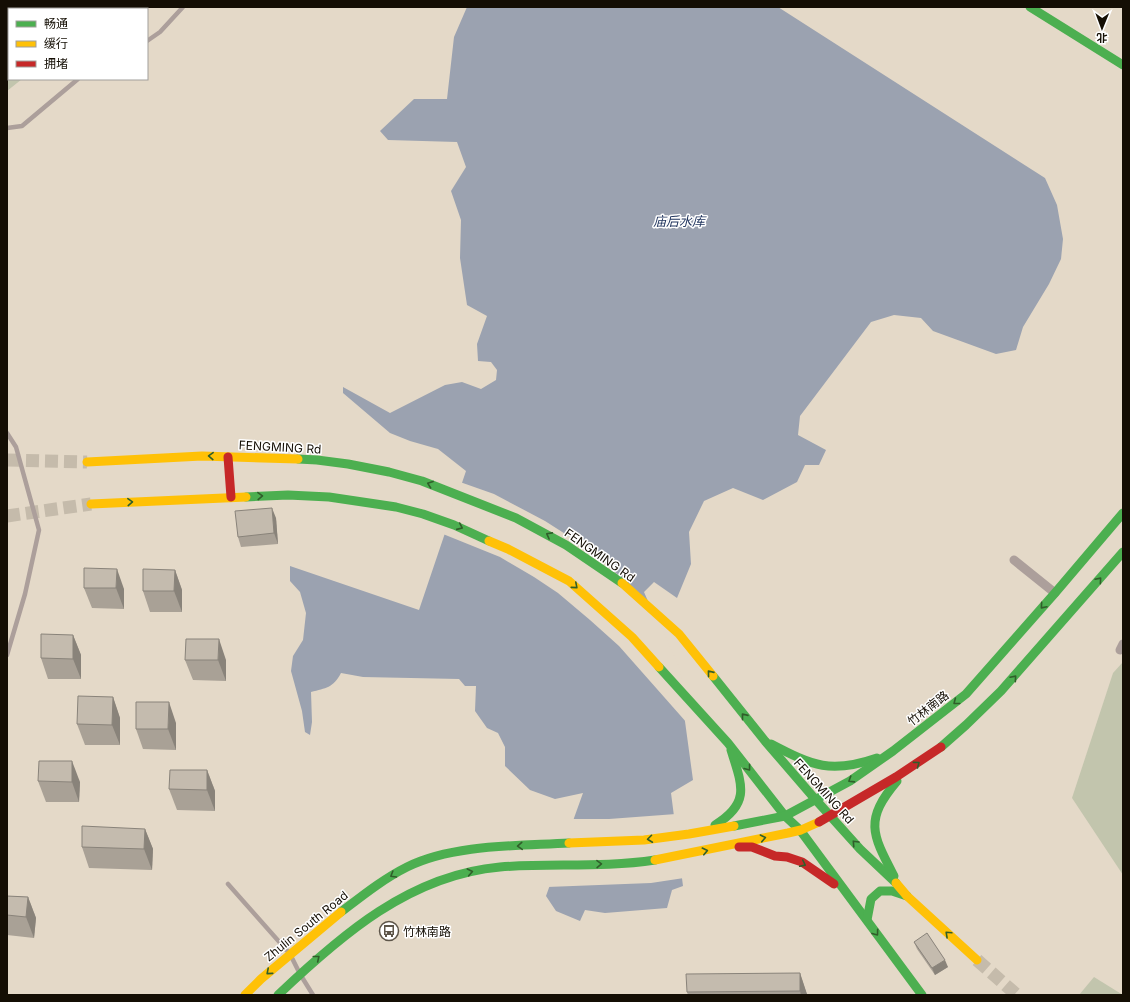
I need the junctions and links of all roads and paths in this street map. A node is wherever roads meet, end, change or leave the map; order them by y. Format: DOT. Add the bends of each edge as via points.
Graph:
graph roads {
  1 [pos="183,7"];
  2 [pos="1030,7"];
  3 [pos="148,40"];
  4 [pos="1123,65"];
  5 [pos="77,80"];
  6 [pos="7,128"];
  7 [pos="7,433"];
  8 [pos="228,457"];
  9 [pos="87,462"];
  10 [pos="231,497"];
  11 [pos="91,504"];
  12 [pos="1123,513"];
  13 [pos="1123,552"];
  14 [pos="1014,560"];
  15 [pos="1055,593"];
  16 [pos="7,655"];
  17 [pos="765,741"];
  18 [pos="728,743"];
  19 [pos="893,751"];
  20 [pos="902,774"];
  21 [pos="814,800"];
  22 [pos="829,815"];
  23 [pos="785,816"];
  24 [pos="704,830"];
  25 [pos="800,830"];
  26 [pos="689,834"];
  27 [pos="725,846"];
  28 [pos="228,884"];
  29 [pos="898,885"];
  30 [pos="844,891"];
  31 [pos="907,896"];
  32 [pos="867,920"];
  33 [pos="290,954"];
  34 [pos="976,960"];
  35 [pos="300,974"];
  36 [pos="245,995"];
  37 [pos="278,995"];
  38 [pos="313,995"];
  39 [pos="922,995"];
  1 -- 3 [label="lane" via="160,32"];
  2 -- 4 [label="main road"];
  5 -- 6 [label="lane" via="22,126"];
  7 -- 16 [label="lane" via="16,447 39,530 25,594"];
  8 -- 9 [label="main road, FENGMING Rd, one-way"];
  8 -- 10 [label="main road"];
  17 -- 8 [label="main road, FENGMING Rd, one-way" via="679,634 616,578 566,545 516,518 437,486 389,472 317,460"];
  11 -- 10 [label="main road, one-way"];
  10 -- 18 [label="main road, one-way" via="329,497 396,507 454,525 508,549 569,581 632,637"];
  12 -- 15 [label="main road, 竹林南路"];
  20 -- 13 [label="main road, one-way" via="954,737 1001,693"];
  14 -- 15 [label="street"];
  15 -- 19 [label="main road, 竹林南路, one-way" via="966,694"];
  17 -- 19 [label="main road" via="804,761 821,766 847,766"];
  17 -- 21 [label="main road, FENGMING Rd"];
  18 -- 23 [label="main road, one-way"];
  18 -- 24 [label="main road" via="739,778 741,796 732,815"];
  19 -- 21 [label="main road, 竹林南路, one-way" via="850,781"];
  20 -- 22 [label="main road"];
  20 -- 29 [label="main road" via="886,792 876,811 874,822 875,834"];
  21 -- 22 [label="main road, FENGMING Rd"];
  21 -- 23 [label="main road, 竹林南路"];
  22 -- 25 [label="main road"];
  29 -- 22 [label="main road, FENGMING Rd, one-way"];
  23 -- 24 [label="main road, 竹林南路"];
  23 -- 25 [label="main road"];
  24 -- 26 [label="main road, 竹林南路"];
  27 -- 25 [label="main road, one-way"];
  25 -- 30 [label="main road"];
  26 -- 33 [label="main road, Zhulin South Road, one-way" via="644,840 463,850 429,858 407,866 388,878 333,917"];
  27 -- 30 [label="main road, one-way" via="752,847 775,856 802,862"];
  35 -- 27 [label="main road, one-way" via="349,932 387,906 412,892 458,874 536,865 648,861"];
  28 -- 33 [label="lane"];
  29 -- 31 [label="main road, FENGMING Rd"];
  30 -- 32 [label="main road"];
  31 -- 32 [label="main road" via="892,891 880,891 871,899"];
  34 -- 31 [label="main road, FENGMING Rd, one-way"];
  32 -- 39 [label="main road, one-way"];
  33 -- 35 [label="lane"];
  33 -- 36 [label="main road, Zhulin South Road, one-way"];
  35 -- 37 [label="main road"];
  35 -- 38 [label="lane"];
}
